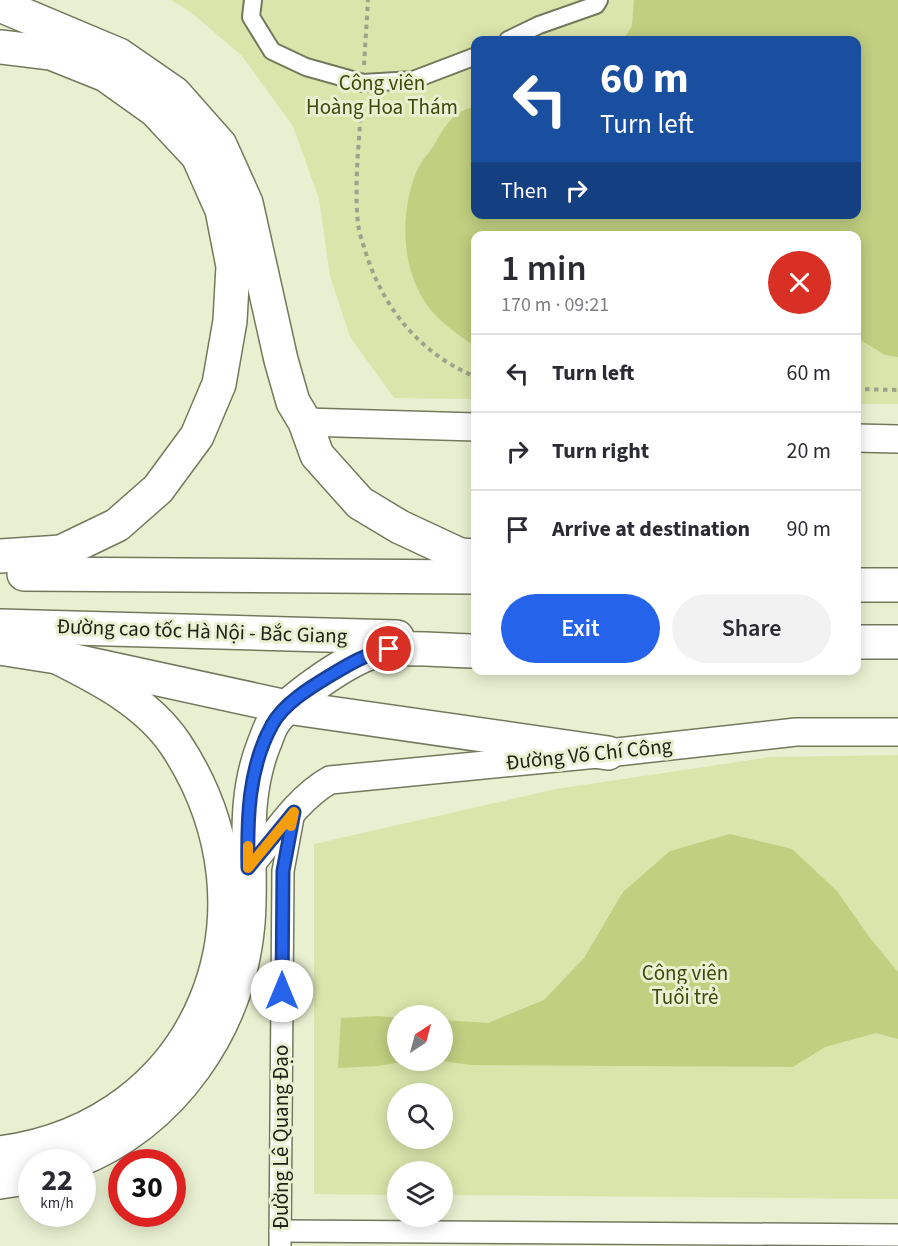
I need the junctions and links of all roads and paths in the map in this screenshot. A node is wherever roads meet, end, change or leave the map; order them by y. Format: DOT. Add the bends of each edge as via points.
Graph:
graph roads {
  1 [pos="253,0"];
  2 [pos="368,0"];
  3 [pos="599,0"];
  4 [pos="0,5"];
  5 [pos="516,36"];
  6 [pos="0,47"];
  7 [pos="471,58"];
  8 [pos="363,83"];
  9 [pos="471,375"];
  10 [pos="861,389"];
  11 [pos="898,390"];
  12 [pos="306,422"];
  13 [pos="471,427"];
  14 [pos="861,438"];
  15 [pos="898,439"];
  16 [pos="0,556"];
  17 [pos="471,556"];
  18 [pos="0,574"];
  19 [pos="471,577"];
  20 [pos="861,585"];
  21 [pos="898,585"];
  22 [pos="0,626"];
  23 [pos="471,639"];
  24 [pos="861,642"];
  25 [pos="898,642"];
  26 [pos="0,648"];
  27 [pos="471,651"];
  28 [pos="57,657"];
  29 [pos="287,707"];
  30 [pos="898,732"];
  31 [pos="608,753"];
  32 [pos="294,812"];
  33 [pos="248,868"];
  34 [pos="96,1152"];
  35 [pos="0,1153"];
  36 [pos="18,1179"];
  37 [pos="0,1182"];
  38 [pos="898,1235"];
  39 [pos="280,1238"];
  40 [pos="866,1240"];
  1 -- 8 [label="street" via="251,16 272,51 306,67"];
  2 -- 8 [label="path"];
  3 -- 5 [label="street"];
  4 -- 12 [label="highway" via="119,55 174,93 220,145 246,203 281,360 294,402"];
  6 -- 16 [label="highway" via="51,53 106,75 155,110 198,156 222,210 233,266 230,321 219,384 197,436 158,489 117,525 61,552"];
  7 -- 8 [label="street" via="413,80"];
  8 -- 9 [label="path" via="356,188 358,226 370,267 390,306 417,340 452,367"];
  10 -- 11 [label="path"];
  12 -- 13 [label="street"];
  12 -- 17 [label="highway" via="317,455 360,503 460,555"];
  14 -- 15 [label="street"];
  18 -- 19 [label="highway"];
  20 -- 21 [label="highway"];
  22 -- 23 [label="highway, Đường cao tốc Hà Nội - Bắc Giang"];
  24 -- 25 [label="highway"];
  26 -- 28 [label="highway"];
  27 -- 29 [label="highway" via="389,649 368,654"];
  28 -- 29 [label="highway"];
  28 -- 35 [label="highway" via="105,681 144,708 176,744 196,780 219,840 223,938 219,966 196,1024 182,1047 150,1081 118,1109 76,1134"];
  29 -- 31 [label="highway"];
  29 -- 33 [label="highway" via="272,723 256,764 248,821"];
  30 -- 31 [label="street, Đường Võ Chí Công" via="796,732"];
  31 -- 32 [label="street, Đường Võ Chí Công" via="330,780 316,788"];
  32 -- 33 [label="street, Đường Võ Chí Công"];
  32 -- 39 [label="street, Đường Lê Quang Đạo" via="283,871"];
  33 -- 34 [label="highway" via="248,923 236,987 208,1048 189,1079 149,1117 115,1144"];
  36 -- 37 [label="highway"];
  38 -- 40 [label="street"];
  39 -- 40 [label="street"];
}
